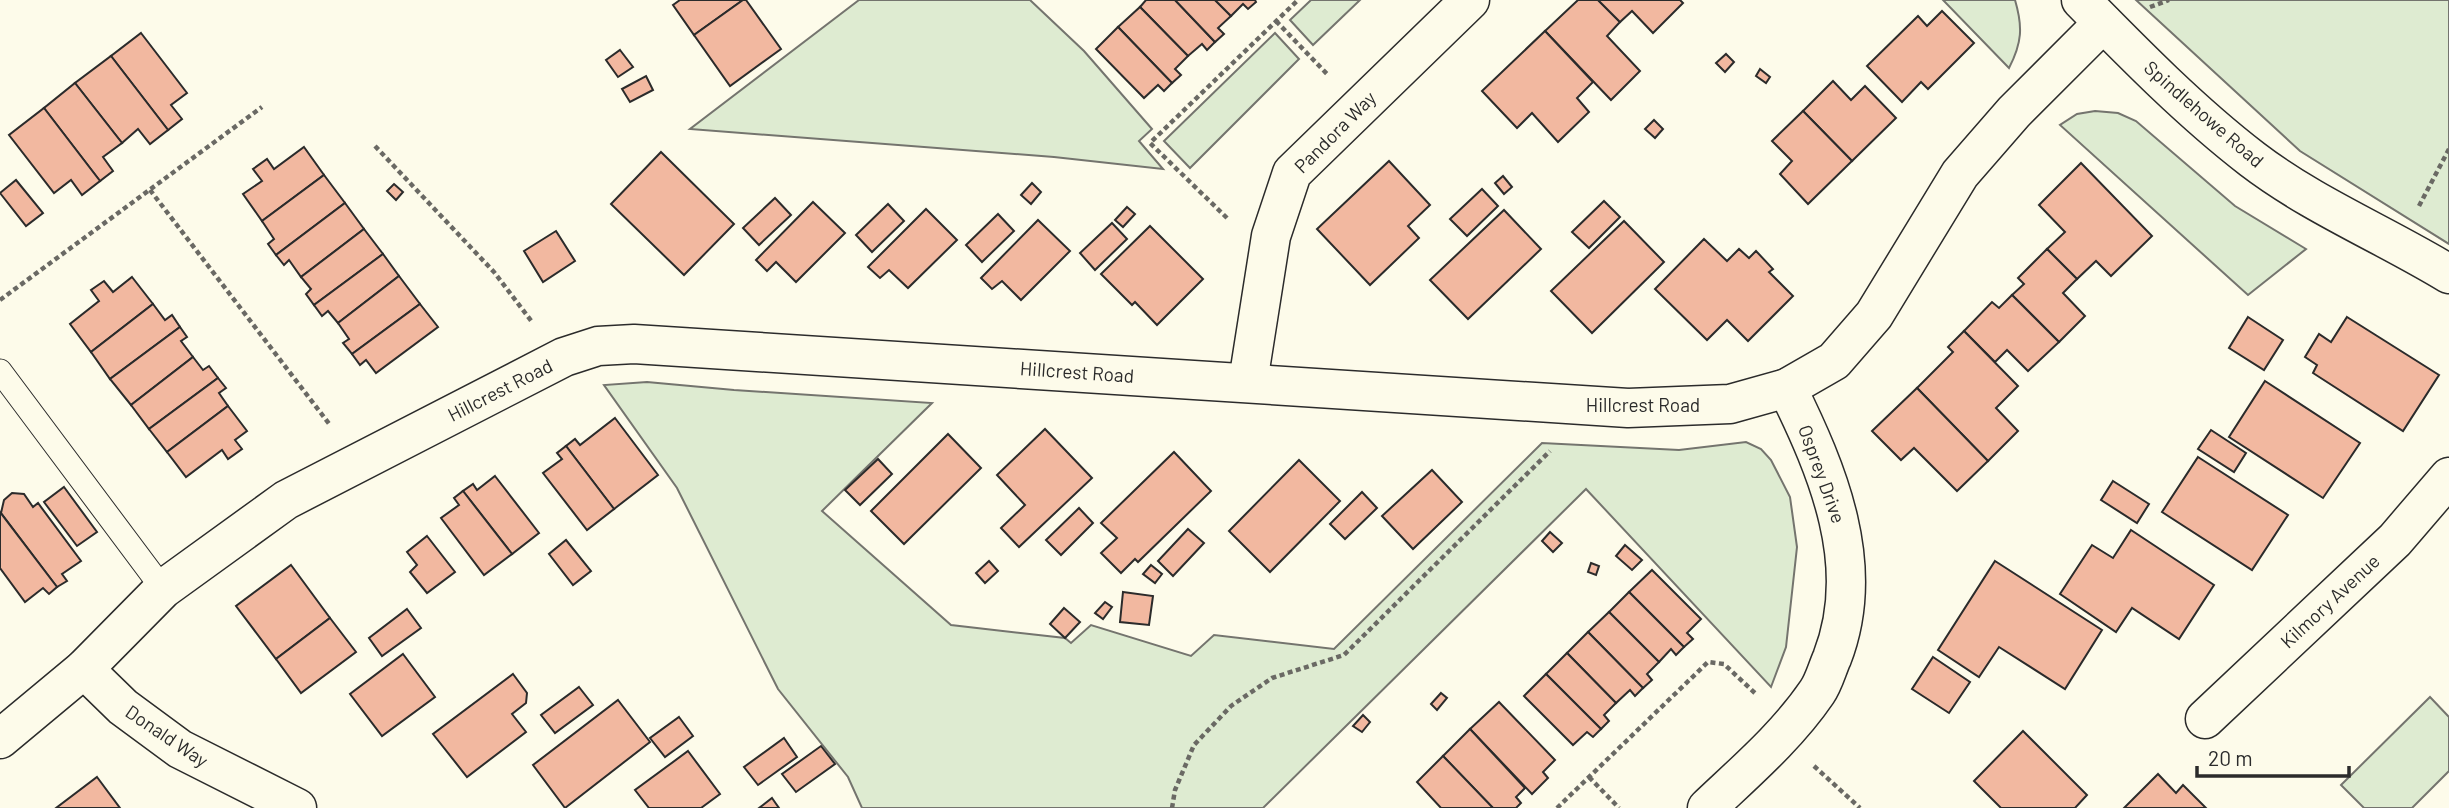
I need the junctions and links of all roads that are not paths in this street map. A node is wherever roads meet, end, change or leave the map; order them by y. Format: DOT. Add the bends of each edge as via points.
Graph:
graph roads {
  1 [pos="1470,0"];
  2 [pos="2092,11"];
  3 [pos="2449,274"];
  4 [pos="0,371"];
  5 [pos="1248,382"];
  6 [pos="1787,388"];
  7 [pos="2449,477"];
  8 [pos="163,589"];
  9 [pos="84,669"];
  10 [pos="2205,719"];
  11 [pos="0,739"];
  12 [pos="297,808"];
  13 [pos="1707,808"];
  1 -- 5 [label="street, Pandora Way" via="1292,173 1271,236"];
  2 -- 3 [label="street, Spindlehowe Road" via="2252,160 2325,207"];
  2 -- 6 [label="street, Hillcrest Road" via="1960,174 1874,315 1834,361"];
  4 -- 8 [label="lane"];
  5 -- 6 [label="street, Hillcrest Road" via="1628,408 1730,404"];
  5 -- 8 [label="street, Hillcrest Road" via="634,344 598,346 560,359 286,500"];
  6 -- 13 [label="street, Osprey Drive" via="1818,451 1842,530 1847,589 1839,639 1819,690 1782,737"];
  7 -- 10 [label="street, Kilmory Avenue" via="2395,540"];
  8 -- 9 [label="street, Hillcrest Road"];
  9 -- 11 [label="street, Hillcrest Road"];
  9 -- 12 [label="street, Donald Way" via="124,707 180,749"];
}
